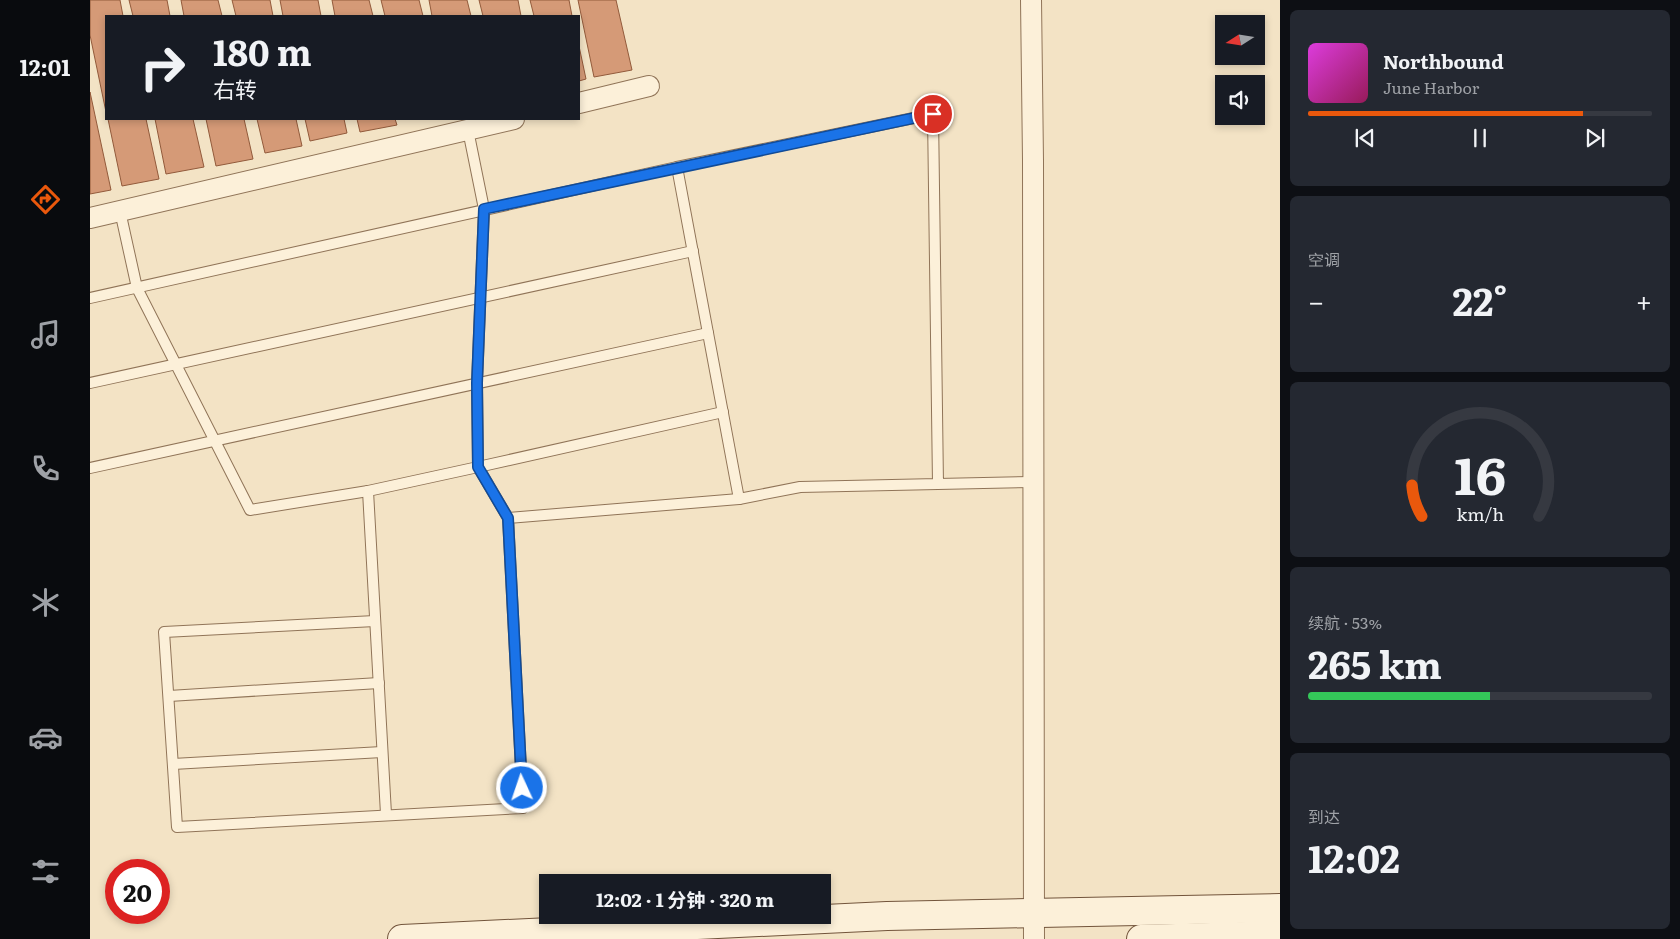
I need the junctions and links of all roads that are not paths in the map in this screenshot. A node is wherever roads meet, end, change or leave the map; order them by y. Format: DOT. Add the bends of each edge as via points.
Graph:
graph roads {
  1 [pos="1031,0"];
  2 [pos="649,86"];
  3 [pos="580,103"];
  4 [pos="510,120"];
  5 [pos="468,130"];
  6 [pos="677,167"];
  7 [pos="484,209"];
  8 [pos="120,211"];
  9 [pos="90,218"];
  10 [pos="693,251"];
  11 [pos="137,288"];
  12 [pos="481,297"];
  13 [pos="90,298"];
  14 [pos="708,333"];
  15 [pos="176,364"];
  16 [pos="90,383"];
  17 [pos="477,383"];
  18 [pos="723,412"];
  19 [pos="214,441"];
  20 [pos="478,467"];
  21 [pos="90,468"];
  22 [pos="1033,482"];
  23 [pos="938,484"];
  24 [pos="368,491"];
  25 [pos="739,498"];
  26 [pos="508,518"];
  27 [pos="375,620"];
  28 [pos="378,683"];
  29 [pos="168,696"];
  30 [pos="382,752"];
  31 [pos="173,764"];
  32 [pos="386,814"];
  33 [pos="1280,908"];
  34 [pos="1034,926"];
  35 [pos="1280,935"];
  36 [pos="402,939"];
  37 [pos="1141,939"];
  1 -- 22 [label="street"];
  2 -- 3 [label="street"];
  4 -- 5 [label="street"];
  5 -- 7 [label="lane"];
  5 -- 8 [label="street"];
  6 -- 7 [label="lane"];
  6 -- 10 [label="lane"];
  6 -- 23 [label="lane" via="933,114"];
  7 -- 11 [label="lane"];
  7 -- 12 [label="lane"];
  8 -- 9 [label="street"];
  8 -- 11 [label="lane"];
  10 -- 12 [label="lane"];
  10 -- 14 [label="lane"];
  11 -- 13 [label="lane"];
  11 -- 15 [label="lane"];
  12 -- 15 [label="lane"];
  12 -- 17 [label="lane"];
  14 -- 17 [label="lane"];
  14 -- 18 [label="lane"];
  15 -- 16 [label="lane"];
  15 -- 19 [label="lane"];
  17 -- 19 [label="lane"];
  17 -- 20 [label="lane"];
  18 -- 20 [label="lane"];
  18 -- 25 [label="lane"];
  19 -- 21 [label="lane"];
  19 -- 24 [label="lane" via="250,510"];
  20 -- 24 [label="lane"];
  20 -- 26 [label="lane"];
  22 -- 23 [label="lane"];
  22 -- 34 [label="street"];
  23 -- 25 [label="lane" via="800,487"];
  24 -- 27 [label="lane"];
  25 -- 26 [label="lane"];
  26 -- 32 [label="lane" via="523,808"];
  27 -- 28 [label="lane"];
  27 -- 29 [label="lane" via="164,632"];
  28 -- 29 [label="lane"];
  28 -- 30 [label="lane"];
  29 -- 31 [label="lane"];
  30 -- 31 [label="lane"];
  30 -- 32 [label="lane"];
  31 -- 32 [label="lane" via="177,827"];
  33 -- 34 [label="main road"];
  34 -- 36 [label="main road" via="877,916"];
  35 -- 37 [label="main road"];
}
